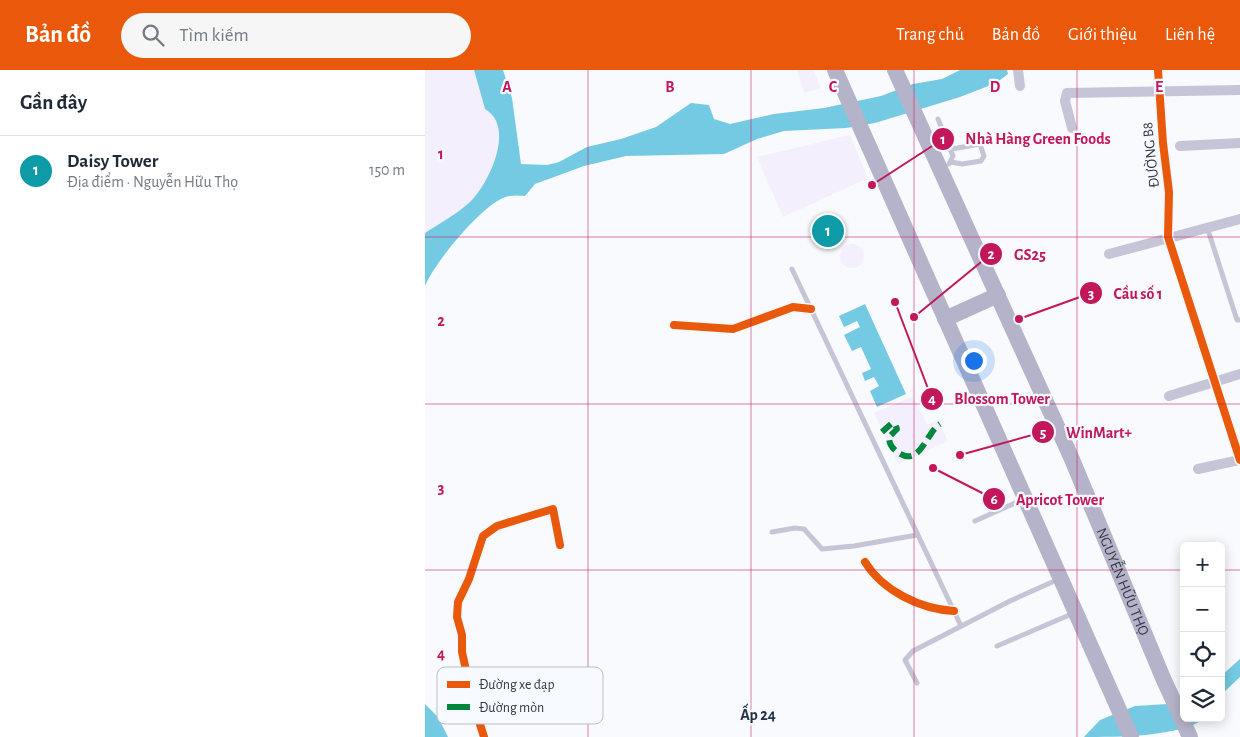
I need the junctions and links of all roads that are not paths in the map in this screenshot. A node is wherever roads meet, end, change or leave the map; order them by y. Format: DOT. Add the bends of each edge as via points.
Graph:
graph roads {
  1 [pos="835,70"];
  2 [pos="1018,70"];
  3 [pos="1158,70"];
  4 [pos="895,71"];
  5 [pos="1020,86"];
  6 [pos="1240,90"];
  7 [pos="1159,92"];
  8 [pos="938,119"];
  9 [pos="1072,128"];
  10 [pos="1240,143"];
  11 [pos="1180,146"];
  12 [pos="952,149"];
  13 [pos="945,165"];
  14 [pos="1240,219"];
  15 [pos="1207,227"];
  16 [pos="1168,237"];
  17 [pos="1109,254"];
  18 [pos="792,269"];
  19 [pos="998,295"];
  20 [pos="811,309"];
  21 [pos="945,319"];
  22 [pos="1240,320"];
  23 [pos="674,324"];
  24 [pos="1240,374"];
  25 [pos="1214,382"];
  26 [pos="1169,396"];
  27 [pos="1240,460"];
  28 [pos="1199,469"];
  29 [pos="1024,499"];
  30 [pos="975,520"];
  31 [pos="772,532"];
  32 [pos="917,535"];
  33 [pos="560,545"];
  34 [pos="865,562"];
  35 [pos="1060,579"];
  36 [pos="954,612"];
  37 [pos="1075,613"];
  38 [pos="961,626"];
  39 [pos="997,646"];
  40 [pos="466,667"];
  41 [pos="917,683"];
  42 [pos="480,724"];
  43 [pos="484,737"];
  44 [pos="1131,737"];
  45 [pos="1190,737"];
  1 -- 21 [label="main road"];
  2 -- 5 [label="street"];
  3 -- 7 [label="street, ĐƯỜNG B8"];
  4 -- 13 [label="main road, NGUYỄN HỮU THỌ" via="925,137"];
  6 -- 7 [label="street"];
  7 -- 9 [label="street" via="1067,93 1065,101"];
  7 -- 16 [label="street, ĐƯỜNG B8" via="1169,192"];
  8 -- 12 [label="lane"];
  10 -- 11 [label="street"];
  12 -- 13 [label="lane" via="953,156"];
  12 -- 13 [label="lane" via="980,144 984,156 981,161 971,164"];
  13 -- 19 [label="main road, NGUYỄN HỮU THỌ"];
  14 -- 15 [label="street"];
  15 -- 16 [label="street"];
  15 -- 22 [label="lane" via="1237,320"];
  16 -- 17 [label="street"];
  16 -- 25 [label="street, ĐƯỜNG B8"];
  18 -- 20 [label="lane"];
  19 -- 21 [label="main road"];
  19 -- 45 [label="main road, NGUYỄN HỮU THỌ" via="1075,465"];
  20 -- 23 [label="street" via="793,307 733,329"];
  20 -- 32 [label="lane"];
  21 -- 29 [label="main road"];
  24 -- 25 [label="street"];
  25 -- 26 [label="street"];
  25 -- 27 [label="street, ĐƯỜNG B8"];
  27 -- 28 [label="street"];
  29 -- 30 [label="lane"];
  29 -- 35 [label="main road"];
  31 -- 32 [label="lane" via="803,529 821,548 855,546"];
  32 -- 36 [label="lane"];
  33 -- 40 [label="street" via="553,509 497,526 483,536 458,602 457,617"];
  34 -- 36 [label="street" via="883,583 902,596"];
  35 -- 37 [label="main road"];
  35 -- 38 [label="lane"];
  36 -- 38 [label="lane"];
  37 -- 39 [label="lane"];
  37 -- 44 [label="main road"];
  38 -- 41 [label="lane" via="905,658"];
  42 -- 43 [label="street"];
}
